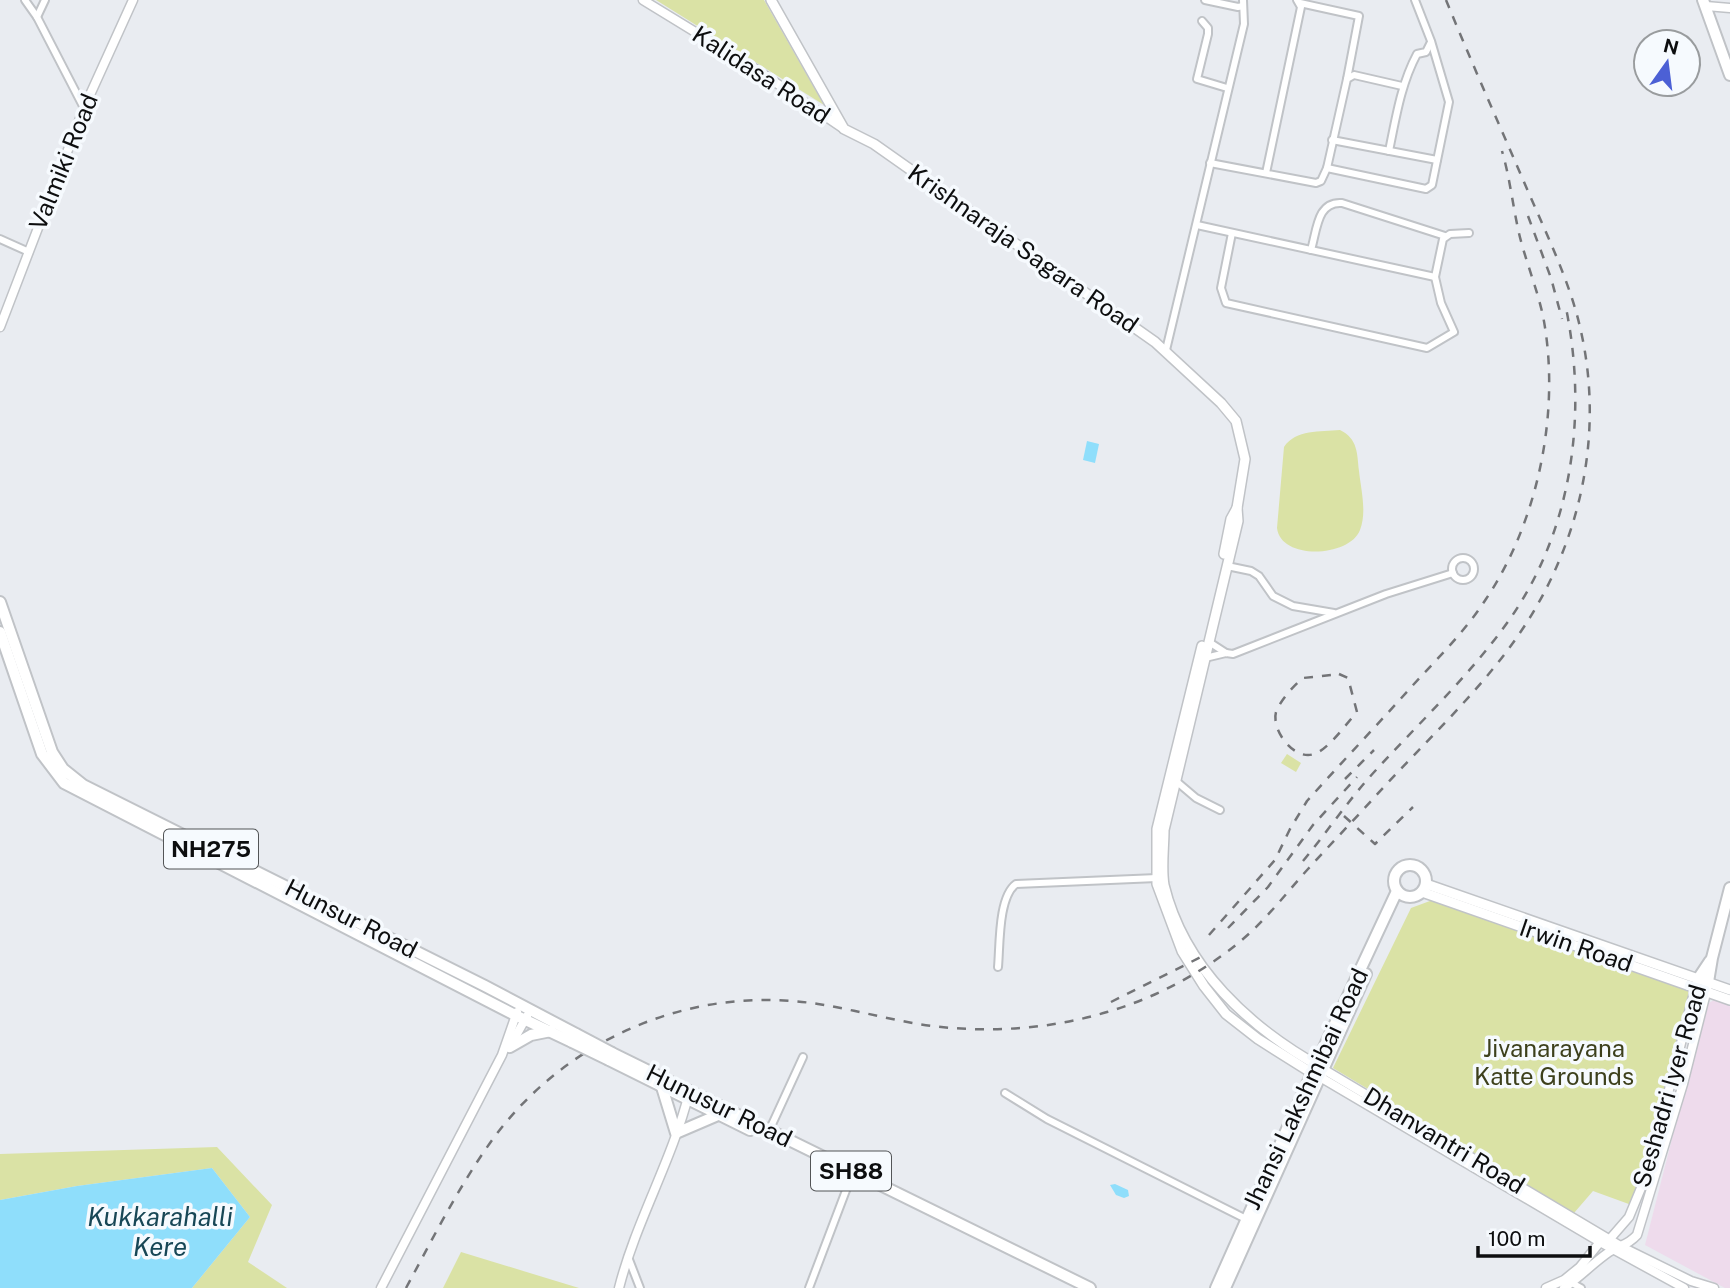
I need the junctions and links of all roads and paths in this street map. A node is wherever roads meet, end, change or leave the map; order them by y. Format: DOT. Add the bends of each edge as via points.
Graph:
graph roads {
  1 [pos="25,0"];
  2 [pos="45,0"];
  3 [pos="134,0"];
  4 [pos="643,0"];
  5 [pos="771,0"];
  6 [pos="1205,0"];
  7 [pos="1415,0"];
  8 [pos="1299,1"];
  9 [pos="1243,3"];
  10 [pos="1704,3"];
  11 [pos="1730,8"];
  12 [pos="37,17"];
  13 [pos="1202,21"];
  14 [pos="1431,41"];
  15 [pos="1730,75"];
  16 [pos="1347,79"];
  17 [pos="1402,86"];
  18 [pos="1227,88"];
  19 [pos="84,108"];
  20 [pos="844,129"];
  21 [pos="1332,139"];
  22 [pos="1389,151"];
  23 [pos="1437,160"];
  24 [pos="1210,163"];
  25 [pos="1327,168"];
  26 [pos="1266,173"];
  27 [pos="1197,225"];
  28 [pos="1232,233"];
  29 [pos="1469,233"];
  30 [pos="1445,236"];
  31 [pos="0,239"];
  32 [pos="1311,250"];
  33 [pos="29,252"];
  34 [pos="1435,277"];
  35 [pos="0,327"];
  36 [pos="1166,350"];
  37 [pos="1237,508"];
  38 [pos="1227,566"];
  39 [pos="1453,573"];
  40 [pos="0,602"];
  41 [pos="1335,614"];
  42 [pos="0,632"];
  43 [pos="1206,642"];
  44 [pos="1226,653"];
  45 [pos="1202,657"];
  46 [pos="1176,781"];
  47 [pos="1220,810"];
  48 [pos="1157,878"];
  49 [pos="1424,888"];
  50 [pos="1730,888"];
  51 [pos="1400,893"];
  52 [pos="998,967"];
  53 [pos="1702,985"];
  54 [pos="1730,990"];
  55 [pos="1730,1000"];
  56 [pos="523,1012"];
  57 [pos="551,1031"];
  58 [pos="574,1038"];
  59 [pos="506,1051"];
  60 [pos="611,1057"];
  61 [pos="803,1057"];
  62 [pos="1318,1071"];
  63 [pos="662,1087"];
  64 [pos="1005,1093"];
  65 [pos="688,1096"];
  66 [pos="718,1115"];
  67 [pos="769,1131"];
  68 [pos="676,1133"];
  69 [pos="852,1175"];
  70 [pos="1246,1219"];
  71 [pos="1605,1241"];
  72 [pos="1617,1248"];
  73 [pos="627,1254"];
  74 [pos="1568,1286"];
  75 [pos="1698,1286"];
  76 [pos="381,1288"];
  77 [pos="619,1288"];
  78 [pos="640,1288"];
  79 [pos="809,1288"];
  80 [pos="1074,1288"];
  81 [pos="1090,1288"];
  82 [pos="1216,1288"];
  83 [pos="1225,1288"];
  84 [pos="1546,1288"];
  85 [pos="1581,1288"];
  86 [pos="1684,1288"];
  87 [pos="1714,1288"];
  1 -- 12 [label="street"];
  2 -- 12 [label="street"];
  3 -- 19 [label="street, Valmiki Road"];
  4 -- 20 [label="street, Kalidasa Road"];
  5 -- 20 [label="main road"];
  6 -- 9 [label="street" via="1238,7"];
  7 -- 14 [label="street"];
  8 -- 16 [label="street" via="1359,16"];
  8 -- 26 [label="street"];
  9 -- 18 [label="street" via="1244,24"];
  10 -- 11 [label="street"];
  10 -- 15 [label="main road"];
  12 -- 19 [label="street"];
  13 -- 18 [label="street" via="1208,34 1197,79"];
  14 -- 17 [label="street" via="1426,52 1417,54"];
  14 -- 23 [label="street" via="1449,102"];
  16 -- 17 [label="street" via="1354,75"];
  16 -- 21 [label="street"];
  17 -- 22 [label="street"];
  18 -- 24 [label="street"];
  19 -- 33 [label="street, Valmiki Road"];
  20 -- 36 [label="main road, Krishnaraja Sagara Road" via="874,144"];
  21 -- 22 [label="street"];
  21 -- 25 [label="street"];
  22 -- 23 [label="street"];
  23 -- 25 [label="street" via="1432,185 1426,189"];
  24 -- 26 [label="street"];
  24 -- 27 [label="street"];
  25 -- 26 [label="street" via="1316,183"];
  27 -- 28 [label="street"];
  27 -- 36 [label="street"];
  28 -- 32 [label="street"];
  28 -- 34 [label="street" via="1221,288 1226,303 1427,348 1454,332"];
  29 -- 30 [label="street"];
  30 -- 32 [label="street" via="1332,202 1321,213"];
  30 -- 34 [label="street"];
  31 -- 33 [label="street"];
  32 -- 34 [label="street"];
  33 -- 35 [label="street, Valmiki Road"];
  36 -- 37 [label="main road, Krishnaraja Sagara Road" via="1236,421 1245,459"];
  37 -- 38 [label="main road, Krishnaraja Sagara Road"];
  37 -- 43 [label="main road, Krishnaraja Sagara Road"];
  38 -- 41 [label="street" via="1251,571 1273,596 1293,606"];
  38 -- 43 [label="main road, Krishnaraja Sagara Road"];
  39 -- 41 [label="street"];
  40 -- 56 [label="main road, Hunsur Road / NH275" via="52,752 73,777"];
  41 -- 44 [label="street"];
  42 -- 56 [label="main road" via="42,754 64,783"];
  43 -- 44 [label="street"];
  43 -- 45 [label="main road, Krishnaraja Sagara Road"];
  44 -- 45 [label="street"];
  45 -- 46 [label="main road, Krishnaraja Sagara Road"];
  45 -- 48 [label="main road, Krishnaraja Sagara Road" via="1157,829"];
  46 -- 47 [label="street"];
  46 -- 62 [label="main road, Krishnaraja Sagara Road" via="1164,831 1164,883 1179,926 1214,983 1235,1007"];
  48 -- 52 [label="street" via="1016,884 1003,905"];
  48 -- 62 [label="main road, Krishnaraja Sagara Road" via="1182,951 1226,1014 1258,1039"];
  49 -- 51 [label="main road" via="1413,897"];
  49 -- 51 [label="main road" via="1425,875 1420,868 1405,865 1394,876"];
  49 -- 53 [label="main road, Irwin Road"];
  50 -- 53 [label="main road, Seshadri Iyer Road"];
  51 -- 62 [label="main road, Jhansi Lakshmibai Road"];
  53 -- 54 [label="main road, Irwin Road"];
  53 -- 55 [label="main road, Irwin Road"];
  53 -- 71 [label="street, Seshadri Iyer Road" via="1641,1192 1629,1217"];
  53 -- 72 [label="street" via="1683,1084 1645,1212 1637,1235"];
  56 -- 57 [label="main road"];
  56 -- 58 [label="main road, Hunsur Road / SH88"];
  56 -- 59 [label="street"];
  57 -- 58 [label="main road"];
  57 -- 59 [label="main road" via="531,1035"];
  58 -- 60 [label="main road, Hunsur Road / SH88, bridge"];
  59 -- 76 [label="street"];
  60 -- 63 [label="main road, Hunsur Road"];
  60 -- 65 [label="main road, Hunusur Road / SH88"];
  61 -- 67 [label="street"];
  62 -- 70 [label="main road, Jhansi Lakshmibai Road"];
  62 -- 71 [label="street, Dhanvantri Road"];
  62 -- 83 [label="main road, Jhansi Lakshmibai Road"];
  63 -- 65 [label="main road, Hunsur Road"];
  63 -- 68 [label="main road"];
  64 -- 70 [label="street"];
  65 -- 66 [label="main road, Hunsur Road"];
  65 -- 67 [label="main road, Hunusur Road / SH88"];
  65 -- 68 [label="street"];
  66 -- 68 [label="main road"];
  66 -- 69 [label="main road, Hunsur Road"];
  67 -- 69 [label="main road, Hunusur Road / SH88"];
  68 -- 73 [label="street"];
  69 -- 79 [label="street"];
  69 -- 80 [label="main road, Hunsur Road"];
  69 -- 81 [label="main road, Hunusur Road / SH88"];
  70 -- 82 [label="main road, Jhansi Lakshmibai Road"];
  71 -- 72 [label="street, Dhanvantri Road"];
  71 -- 84 [label="street, Seshadri Iyer Road" via="1564,1280"];
  72 -- 74 [label="street"];
  72 -- 75 [label="street, Dhanvantri Road"];
  72 -- 86 [label="street, Dhanvantri Road"];
  73 -- 77 [label="street"];
  73 -- 78 [label="street"];
  74 -- 85 [label="street"];
  75 -- 87 [label="street, Dhanvantri Road"];
}
